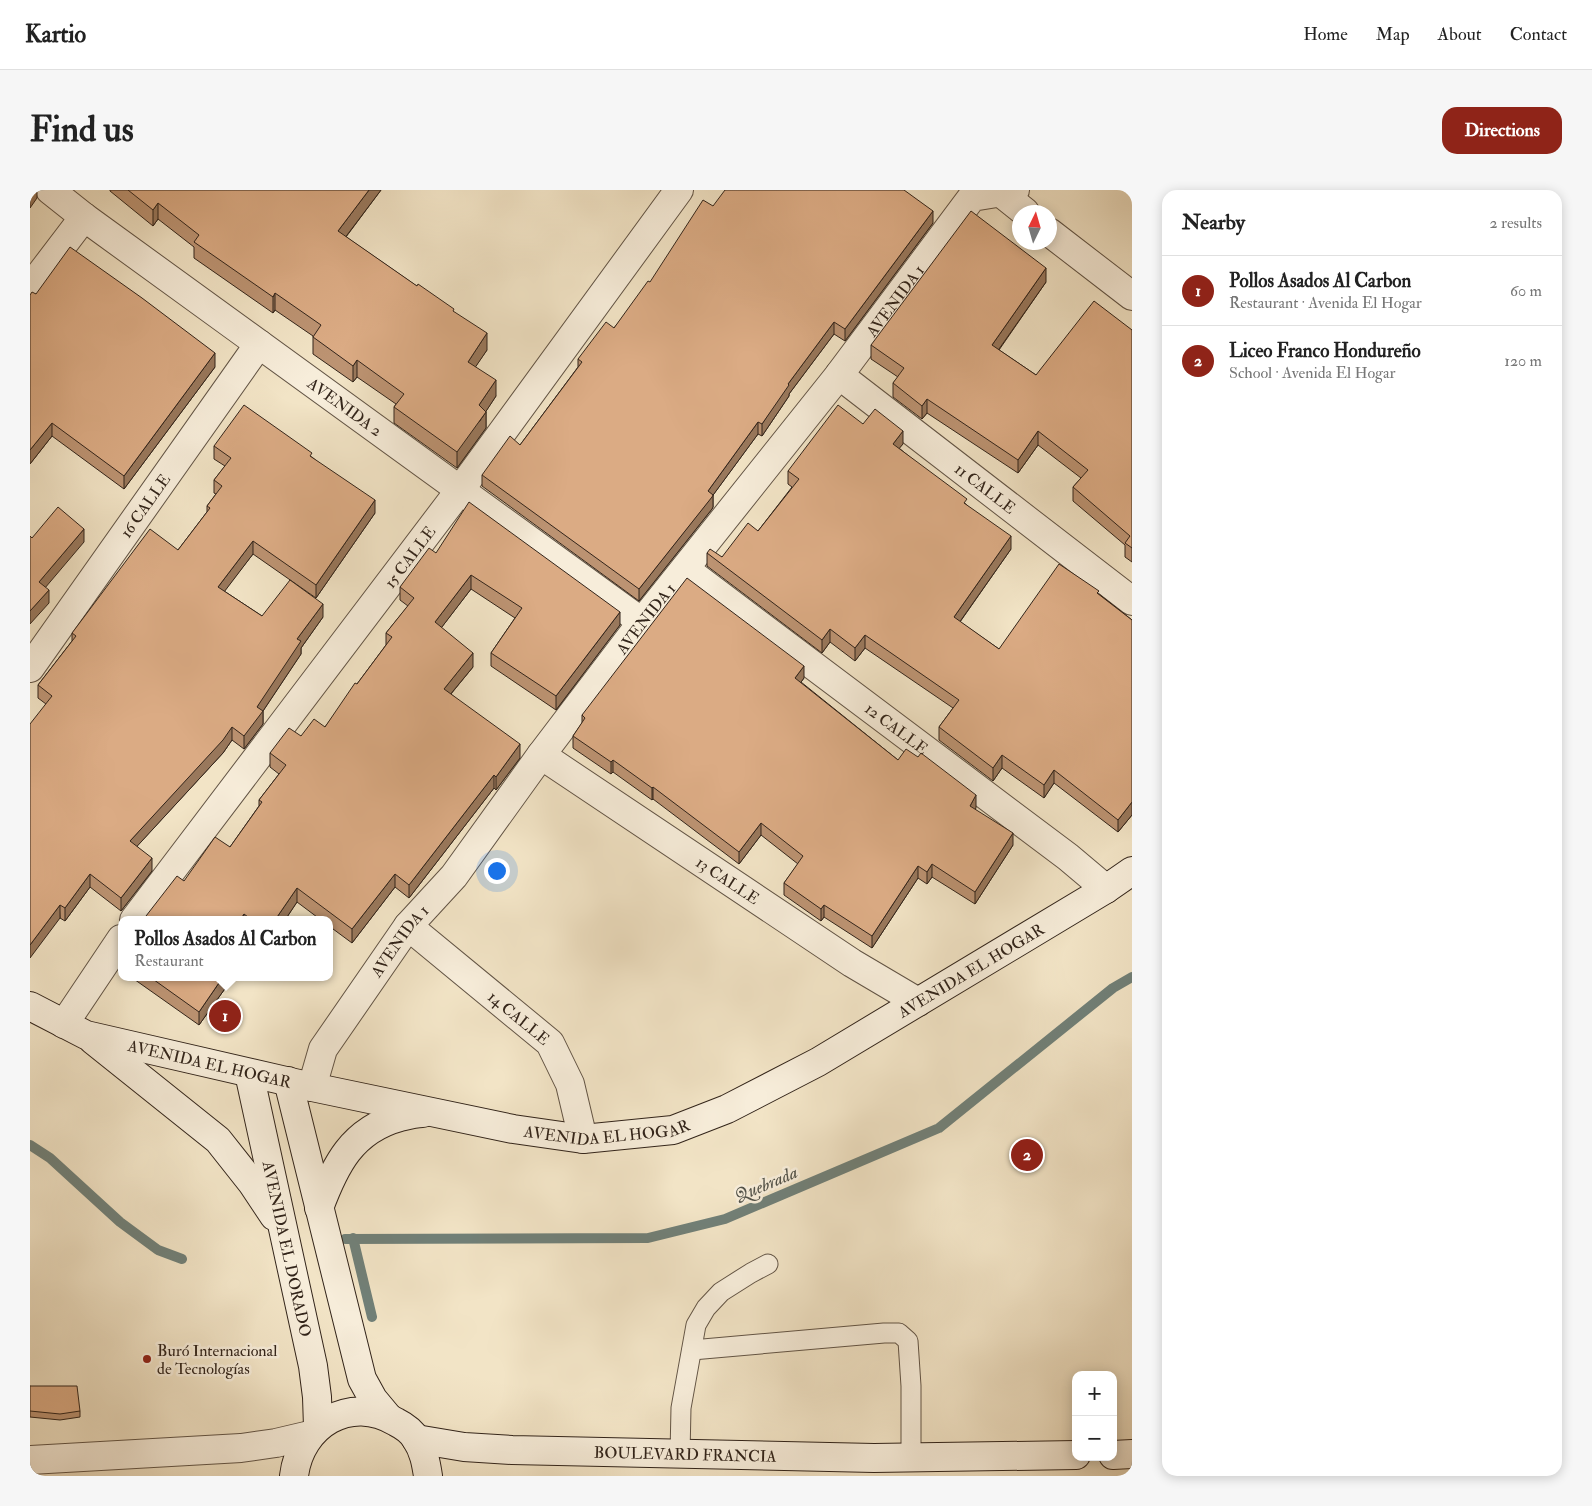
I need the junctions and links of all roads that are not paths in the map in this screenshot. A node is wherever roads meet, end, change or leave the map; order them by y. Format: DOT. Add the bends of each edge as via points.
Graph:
graph roads {
  1 [pos="50,190"];
  2 [pos="679,190"];
  3 [pos="1007,191"];
  4 [pos="1019,205"];
  5 [pos="84,217"];
  6 [pos="1057,237"];
  7 [pos="30,288"];
  8 [pos="1132,296"];
  9 [pos="259,344"];
  10 [pos="839,375"];
  11 [pos="460,490"];
  12 [pos="685,569"];
  13 [pos="1132,601"];
  14 [pos="642,622"];
  15 [pos="30,668"];
  16 [pos="541,756"];
  17 [pos="1132,870"];
  18 [pos="1106,889"];
  19 [pos="137,916"];
  20 [pos="408,926"];
  21 [pos="118,945"];
  22 [pos="918,1002"];
  23 [pos="30,1006"];
  24 [pos="75,1029"];
  25 [pos="249,1073"];
  26 [pos="300,1084"];
  27 [pos="447,1114"];
  28 [pos="584,1139"];
  29 [pos="319,1208"];
  30 [pos="282,1230"];
  31 [pos="768,1264"];
  32 [pos="692,1350"];
  33 [pos="388,1417"];
  34 [pos="314,1431"];
  35 [pos="416,1439"];
  36 [pos="680,1454"];
  37 [pos="1117,1454"];
  38 [pos="1132,1454"];
  39 [pos="1072,1455"];
  40 [pos="911,1457"];
  41 [pos="30,1460"];
  42 [pos="294,1476"];
  43 [pos="428,1476"];
  1 -- 5 [label="street, AVENIDA 2"];
  2 -- 11 [label="street, 15 CALLE"];
  3 -- 4 [label="street"];
  3 -- 10 [label="street, AVENIDA 1" via="972,198"];
  5 -- 7 [label="street"];
  5 -- 9 [label="street, AVENIDA 2"];
  6 -- 8 [label="street"];
  9 -- 11 [label="street, AVENIDA 2"];
  9 -- 15 [label="street, 16 CALLE"];
  10 -- 12 [label="street, AVENIDA 1"];
  10 -- 13 [label="street, 11 CALLE"];
  11 -- 14 [label="street, AVENIDA 2"];
  11 -- 19 [label="street, 15 CALLE"];
  12 -- 14 [label="street, AVENIDA 1"];
  12 -- 18 [label="street, 12 CALLE"];
  14 -- 16 [label="street, AVENIDA 1"];
  16 -- 20 [label="street, AVENIDA 1" via="454,876"];
  16 -- 22 [label="street, 13 CALLE" via="852,963"];
  17 -- 18 [label="street, AVENIDA EL HOGAR"];
  18 -- 22 [label="street, AVENIDA EL HOGAR"];
  20 -- 26 [label="street, AVENIDA 1"];
  20 -- 28 [label="street, 14 CALLE" via="550,1043 570,1084"];
  21 -- 24 [label="street"];
  22 -- 28 [label="street, AVENIDA EL HOGAR" via="818,1062 727,1109 672,1130"];
  23 -- 24 [label="street, AVENIDA EL HOGAR"];
  24 -- 25 [label="street, AVENIDA EL HOGAR"];
  24 -- 30 [label="street" via="218,1140 252,1183"];
  25 -- 26 [label="street, AVENIDA EL HOGAR"];
  25 -- 30 [label="street, AVENIDA EL DORADO"];
  26 -- 27 [label="street, AVENIDA EL HOGAR"];
  26 -- 29 [label="street"];
  27 -- 28 [label="street, AVENIDA EL HOGAR" via="513,1129"];
  27 -- 29 [label="street" via="418,1113 390,1120 364,1134 344,1155"];
  29 -- 33 [label="street" via="362,1379"];
  30 -- 34 [label="street, AVENIDA EL DORADO" via="313,1366 317,1397"];
  31 -- 32 [label="lane" via="721,1292 706,1308 696,1325"];
  32 -- 36 [label="lane" via="681,1408"];
  32 -- 40 [label="lane" via="899,1333 908,1341"];
  33 -- 34 [label="street" via="352,1412 333,1417"];
  33 -- 35 [label="street" via="404,1426"];
  34 -- 41 [label="street" via="276,1443 241,1448"];
  34 -- 42 [label="street" via="299,1453"];
  35 -- 36 [label="street, BOULEVARD FRANCIA" via="464,1448"];
  35 -- 43 [label="street" via="425,1457"];
  36 -- 40 [label="street, BOULEVARD FRANCIA"];
  37 -- 38 [label="street"];
  39 -- 40 [label="street, BOULEVARD FRANCIA"];
}
